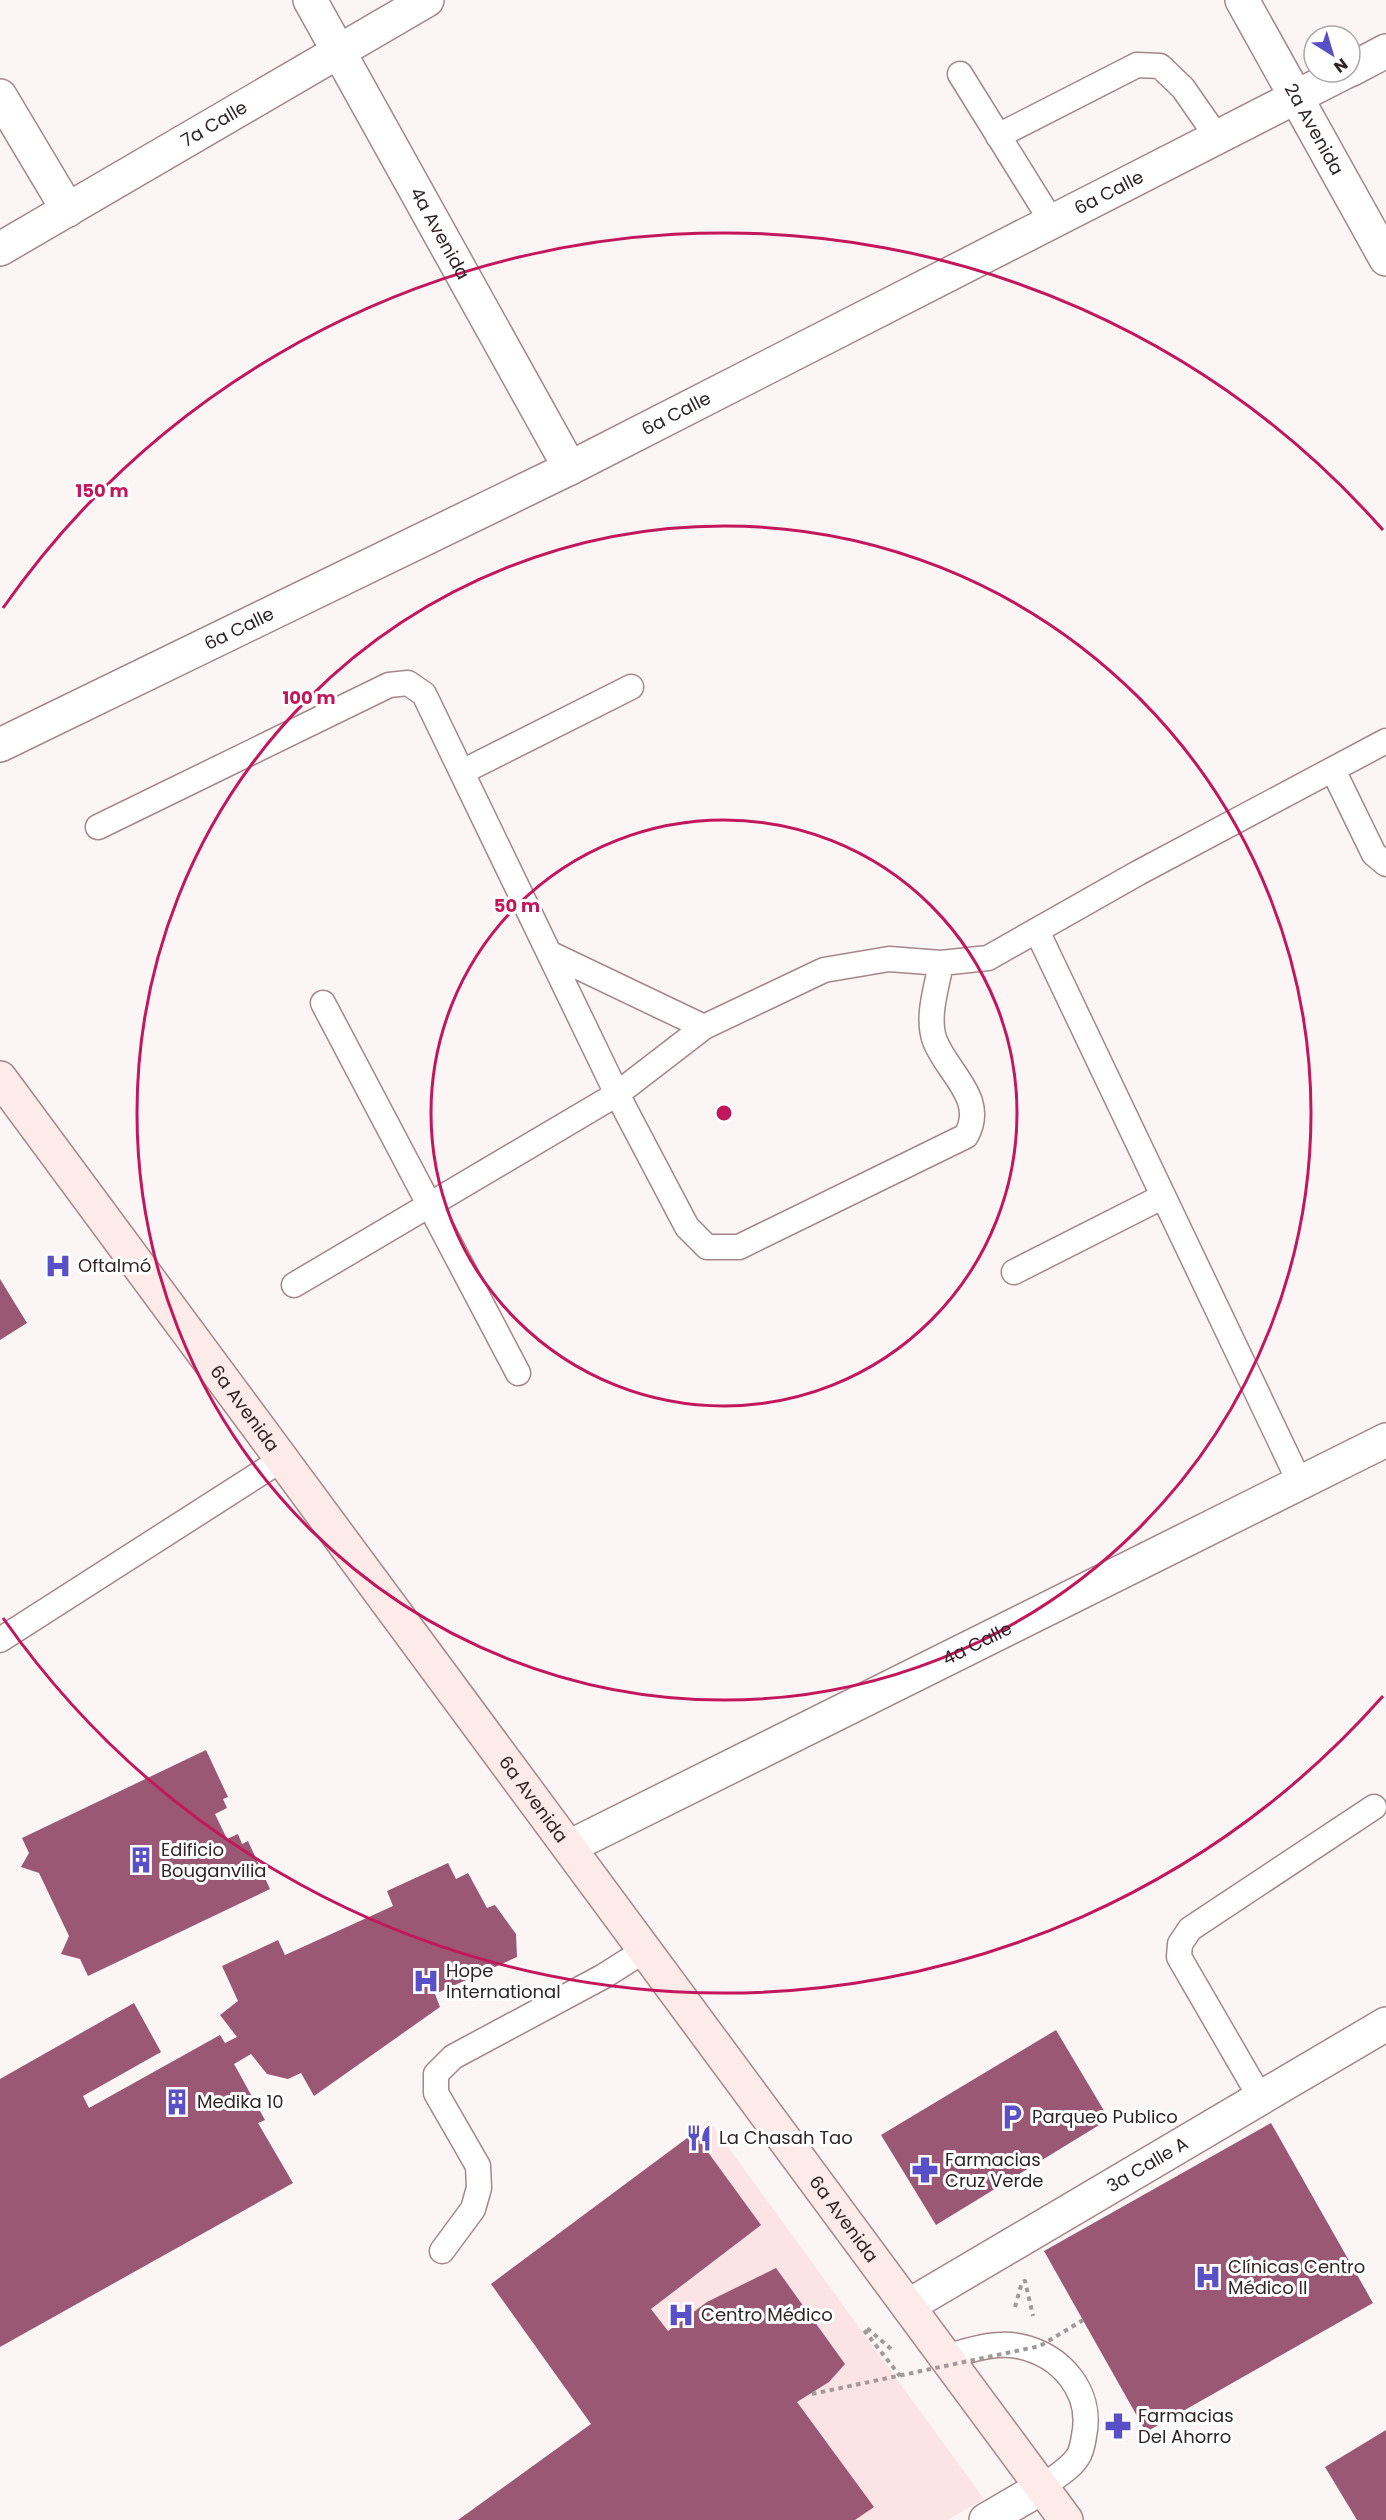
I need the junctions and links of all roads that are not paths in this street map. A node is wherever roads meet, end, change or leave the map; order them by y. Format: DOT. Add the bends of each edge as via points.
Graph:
graph roads {
  1 [pos="310,0"];
  2 [pos="427,0"];
  3 [pos="1242,0"];
  4 [pos="1386,51"];
  5 [pos="338,52"];
  6 [pos="1362,64"];
  7 [pos="960,74"];
  8 [pos="1321,84"];
  9 [pos="0,96"];
  10 [pos="1294,97"];
  11 [pos="998,136"];
  12 [pos="1217,137"];
  13 [pos="68,210"];
  14 [pos="1052,222"];
  15 [pos="0,249"];
  16 [pos="1386,259"];
  17 [pos="570,468"];
  18 [pos="631,687"];
  19 [pos="1386,741"];
  20 [pos="0,745"];
  21 [pos="1333,770"];
  22 [pos="462,772"];
  23 [pos="98,827"];
  24 [pos="1386,864"];
  25 [pos="1037,931"];
  26 [pos="549,952"];
  27 [pos="941,963"];
  28 [pos="322,1003"];
  29 [pos="704,1027"];
  30 [pos="0,1078"];
  31 [pos="617,1094"];
  32 [pos="1162,1197"];
  33 [pos="430,1204"];
  34 [pos="1014,1272"];
  35 [pos="294,1286"];
  36 [pos="518,1373"];
  37 [pos="1386,1440"];
  38 [pos="281,1460"];
  39 [pos="1300,1483"];
  40 [pos="0,1640"];
  41 [pos="1374,1807"];
  42 [pos="569,1847"];
  43 [pos="645,1950"];
  44 [pos="1386,2024"];
  45 [pos="1260,2097"];
  46 [pos="442,2251"];
  47 [pos="908,2306"];
  48 [pos="945,2357"];
  49 [pos="1041,2488"];
  50 [pos="986,2520"];
  51 [pos="1066,2520"];
  1 -- 5 [label="street, 4a Avenida"];
  2 -- 5 [label="street, 7a Calle"];
  3 -- 10 [label="street, 2a Avenida"];
  4 -- 6 [label="street"];
  5 -- 13 [label="street, 7a Calle"];
  5 -- 17 [label="street, 4a Avenida"];
  7 -- 11 [label="lane"];
  8 -- 10 [label="street, 6a Calle"];
  9 -- 13 [label="street"];
  10 -- 12 [label="street, 6a Calle"];
  10 -- 16 [label="street, 2a Avenida"];
  11 -- 12 [label="lane" via="1137,65 1160,66 1183,88"];
  11 -- 14 [label="lane"];
  12 -- 14 [label="street, 6a Calle"];
  13 -- 15 [label="street, 7a Calle"];
  14 -- 17 [label="street, 6a Calle"];
  17 -- 20 [label="street, 6a Calle"];
  18 -- 22 [label="lane"];
  19 -- 21 [label="lane"];
  21 -- 24 [label="lane" via="1374,854"];
  21 -- 25 [label="lane"];
  22 -- 23 [label="lane" via="424,694 408,683 389,685"];
  22 -- 26 [label="lane"];
  25 -- 27 [label="lane" via="988,958"];
  25 -- 32 [label="lane"];
  26 -- 29 [label="lane"];
  26 -- 31 [label="lane"];
  27 -- 29 [label="lane" via="890,959 824,970"];
  27 -- 31 [label="lane" via="931,1021 935,1041 973,1105 974,1123 966,1136 739,1247 707,1247 687,1227"];
  28 -- 33 [label="lane"];
  29 -- 31 [label="lane"];
  30 -- 38 [label="main road, 6a Avenida"];
  31 -- 33 [label="lane"];
  32 -- 34 [label="lane"];
  32 -- 39 [label="lane"];
  33 -- 35 [label="lane"];
  33 -- 36 [label="lane"];
  37 -- 39 [label="street, 4a Calle"];
  38 -- 40 [label="lane"];
  38 -- 42 [label="main road, 6a Avenida"];
  39 -- 42 [label="street, 4a Calle"];
  41 -- 45 [label="lane" via="1190,1929 1180,1944 1179,1957"];
  42 -- 43 [label="main road, 6a Avenida"];
  43 -- 46 [label="lane" via="453,2057 436,2074 436,2094 478,2166 479,2188 473,2209"];
  43 -- 47 [label="main road, 6a Avenida"];
  44 -- 45 [label="street, 3a Calle A"];
  45 -- 47 [label="street, 3a Calle A"];
  47 -- 48 [label="main road, 6a Avenida"];
  48 -- 49 [label="main road, 6a Avenida"];
  48 -- 49 [label="lane" via="992,2346 1018,2346 1043,2355 1080,2388 1087,2422 1077,2458"];
  49 -- 50 [label="street"];
  49 -- 51 [label="main road, 6a Avenida"];
}
